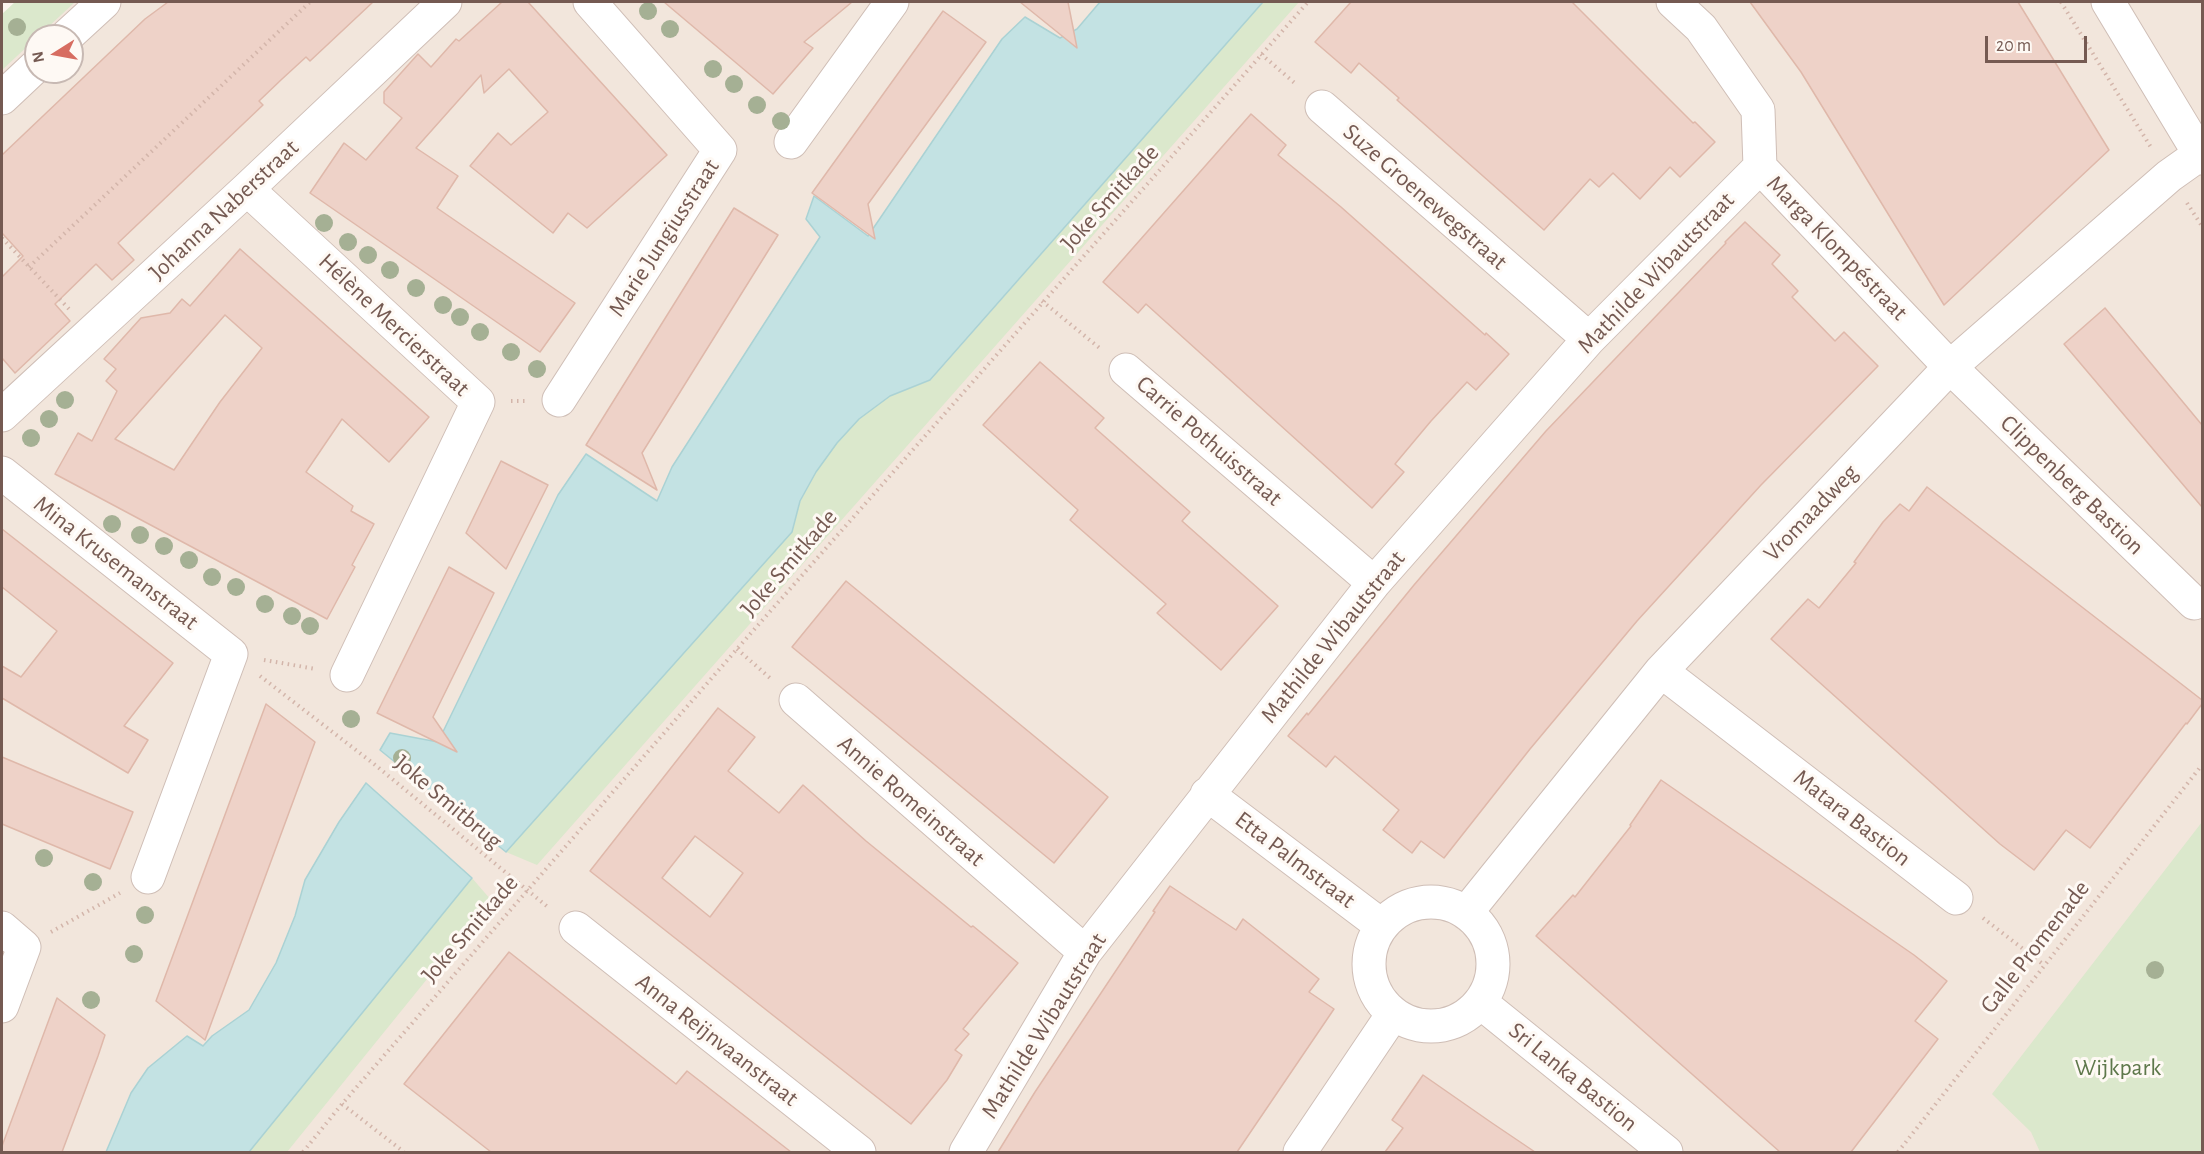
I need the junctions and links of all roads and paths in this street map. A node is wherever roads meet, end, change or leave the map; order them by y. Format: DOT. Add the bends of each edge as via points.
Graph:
graph roads {
  1 [pos="104,2"];
  2 [pos="310,2"];
  3 [pos="445,2"];
  4 [pos="590,2"];
  5 [pos="892,2"];
  6 [pos="1308,2"];
  7 [pos="1673,2"];
  8 [pos="2061,2"];
  9 [pos="2108,2"];
  10 [pos="80,24"];
  11 [pos="1261,54"];
  12 [pos="24,77"];
  13 [pos="2,98"];
  14 [pos="1322,107"];
  15 [pos="791,142"];
  16 [pos="2201,156"];
  17 [pos="1760,167"];
  18 [pos="2169,176"];
  19 [pos="247,189"];
  20 [pos="2202,226"];
  21 [pos="2,238"];
  22 [pos="29,267"];
  23 [pos="1042,302"];
  24 [pos="92,333"];
  25 [pos="1589,339"];
  26 [pos="1950,367"];
  27 [pos="1126,370"];
  28 [pos="559,400"];
  29 [pos="478,402"];
  30 [pos="2,415"];
  31 [pos="2,473"];
  32 [pos="1374,583"];
  33 [pos="2194,603"];
  34 [pos="737,649"];
  35 [pos="231,654"];
  36 [pos="1661,671"];
  37 [pos="347,675"];
  38 [pos="796,700"];
  39 [pos="2202,765"];
  40 [pos="1207,794"];
  41 [pos="148,877"];
  42 [pos="527,891"];
  43 [pos="1956,898"];
  44 [pos="1466,913"];
  45 [pos="1382,926"];
  46 [pos="576,928"];
  47 [pos="13,938"];
  48 [pos="1085,952"];
  49 [pos="2044,965"];
  50 [pos="1480,1002"];
  51 [pos="2,1006"];
  52 [pos="1393,1014"];
  53 [pos="342,1104"];
  54 [pos="303,1152"];
  55 [pos="404,1152"];
  56 [pos="859,1152"];
  57 [pos="966,1152"];
  58 [pos="1300,1152"];
  59 [pos="1666,1152"];
  60 [pos="1898,1152"];
  1 -- 10 [label="street"];
  2 -- 22 [label="path"];
  3 -- 19 [label="street, Johanna Naberstraat"];
  4 -- 28 [label="street, Marie Jungiusstraat" via="720,150"];
  5 -- 15 [label="street"];
  6 -- 11 [label="path, Joke Smitkade"];
  7 -- 17 [label="street, Marga Klompéstraat" via="1701,28 1758,110"];
  8 -- 18 [label="path"];
  9 -- 16 [label="street"];
  11 -- 14 [label="path, Suze Groenewegstraat"];
  11 -- 23 [label="path, Joke Smitkade"];
  12 -- 13 [label="street"];
  14 -- 25 [label="street, Suze Groenewegstraat"];
  16 -- 18 [label="street, Vromaadweg"];
  17 -- 25 [label="street, Mathilde Wibautstraat"];
  17 -- 26 [label="street, Marga Klompéstraat"];
  18 -- 20 [label="path"];
  18 -- 26 [label="street, Vromaadweg"];
  19 -- 24 [label="street, Johanna Naberstraat"];
  19 -- 29 [label="street, Hélène Mercierstraat"];
  21 -- 22 [label="path"];
  22 -- 24 [label="path"];
  23 -- 27 [label="path, Carrie Pothuisstraat"];
  23 -- 34 [label="path, Joke Smitkade"];
  24 -- 30 [label="street, Johanna Naberstraat"];
  25 -- 32 [label="street, Mathilde Wibautstraat"];
  26 -- 33 [label="street, Clippenberg Bastion"];
  26 -- 36 [label="street, Vromaadweg"];
  27 -- 32 [label="street, Carrie Pothuisstraat"];
  28 -- 29 [label="path"];
  29 -- 37 [label="street, Hélène Mercierstraat"];
  31 -- 35 [label="street, Mina Krusemanstraat"];
  32 -- 40 [label="street, Mathilde Wibautstraat"];
  34 -- 38 [label="path"];
  34 -- 42 [label="path, Joke Smitkade"];
  35 -- 37 [label="path"];
  35 -- 41 [label="street"];
  35 -- 42 [label="path, Joke Smitbrug" via="374,764"];
  36 -- 43 [label="street, Matara Bastion"];
  36 -- 44 [label="street, Vromaadweg"];
  38 -- 48 [label="street, Annie Romeinstraat"];
  39 -- 49 [label="path, Galle Promenade"];
  40 -- 45 [label="street, Etta Palmstraat"];
  40 -- 48 [label="street, Mathilde Wibautstraat"];
  41 -- 47 [label="path"];
  42 -- 53 [label="path, Joke Smitkade"];
  43 -- 49 [label="path"];
  44 -- 45 [label="street" via="1447,904 1426,902 1402,909"];
  44 -- 50 [label="street" via="1485,934 1491,953 1492,972"];
  45 -- 52 [label="street" via="1370,952 1369,966 1379,999"];
  46 -- 56 [label="street, Anna Reijnvaanstraat"];
  47 -- 51 [label="street"];
  48 -- 57 [label="street, Mathilde Wibautstraat"];
  49 -- 60 [label="path, Galle Promenade"];
  50 -- 52 [label="street" via="1455,1021 1438,1026 1420,1026"];
  50 -- 59 [label="street, Sri Lanka Bastion"];
  52 -- 58 [label="street"];
  53 -- 54 [label="path, Joke Smitkade"];
  53 -- 55 [label="path"];
}
